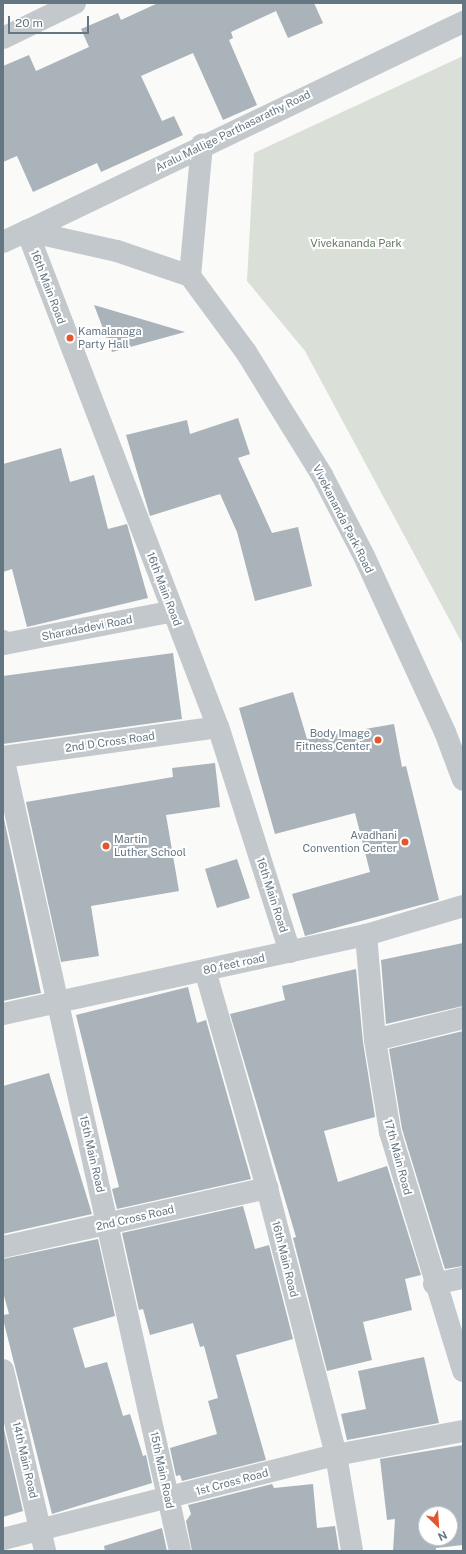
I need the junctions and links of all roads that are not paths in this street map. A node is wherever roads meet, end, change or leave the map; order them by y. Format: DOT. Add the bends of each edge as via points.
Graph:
graph roads {
  1 [pos="76,3"];
  2 [pos="461,30"];
  3 [pos="3,38"];
  4 [pos="202,145"];
  5 [pos="27,231"];
  6 [pos="3,242"];
  7 [pos="190,276"];
  8 [pos="173,612"];
  9 [pos="3,643"];
  10 [pos="218,727"];
  11 [pos="3,756"];
  12 [pos="463,780"];
  13 [pos="463,906"];
  14 [pos="366,935"];
  15 [pos="290,952"];
  16 [pos="205,970"];
  17 [pos="58,1002"];
  18 [pos="3,1014"];
  19 [pos="463,1018"];
  20 [pos="375,1040"];
  21 [pos="267,1188"];
  22 [pos="108,1224"];
  23 [pos="3,1247"];
  24 [pos="463,1278"];
  25 [pos="434,1284"];
  26 [pos="3,1370"];
  27 [pos="463,1371"];
  28 [pos="463,1431"];
  29 [pos="336,1455"];
  30 [pos="169,1499"];
  31 [pos="41,1528"];
  32 [pos="3,1539"];
  33 [pos="45,1551"];
  34 [pos="180,1551"];
  35 [pos="352,1551"];
  1 -- 3 [label="street"];
  2 -- 4 [label="street, Aralu Mallige Parthasarathy Road"];
  4 -- 5 [label="street, Aralu Mallige Parthasarathy Road"];
  4 -- 7 [label="street"];
  5 -- 6 [label="street, Aralu Mallige Parthasarathy Road"];
  5 -- 7 [label="street" via="117,251"];
  5 -- 8 [label="street, 16th Main Road"];
  7 -- 12 [label="street, Vivekananda Park Road" via="246,352 322,475 364,556 445,732"];
  8 -- 9 [label="street, Sharadadevi Road"];
  8 -- 10 [label="street, 16th Main Road"];
  10 -- 11 [label="street, 2nd D Cross Road"];
  10 -- 15 [label="street, 16th Main Road"];
  11 -- 17 [label="street, 15th Main Road"];
  13 -- 14 [label="street, 80 feet road"];
  14 -- 15 [label="street, 80 feet road"];
  14 -- 20 [label="street, 17th Main Road"];
  15 -- 16 [label="street, 80 feet road"];
  16 -- 17 [label="street, 80 feet road"];
  16 -- 21 [label="street, 16th Main Road"];
  17 -- 18 [label="street, 80 feet road"];
  17 -- 22 [label="street, 15th Main Road"];
  19 -- 20 [label="street"];
  20 -- 25 [label="street, 17th Main Road" via="390,1132"];
  21 -- 22 [label="street, 2nd Cross Road"];
  21 -- 29 [label="street, 16th Main Road"];
  22 -- 23 [label="street, 2nd Cross Road"];
  22 -- 30 [label="street, 15th Main Road"];
  24 -- 25 [label="street"];
  25 -- 27 [label="street, 17th Main Road"];
  26 -- 31 [label="street, 14th Main Road"];
  28 -- 29 [label="street, 1st Cross Road"];
  29 -- 30 [label="street, 1st Cross Road"];
  29 -- 35 [label="street, 16th Main Road"];
  30 -- 31 [label="street, 1st Cross Road"];
  30 -- 34 [label="street, 15th Main Road"];
  31 -- 32 [label="street, 1st Cross Road"];
  31 -- 33 [label="street, 14th Main Road"];
}
